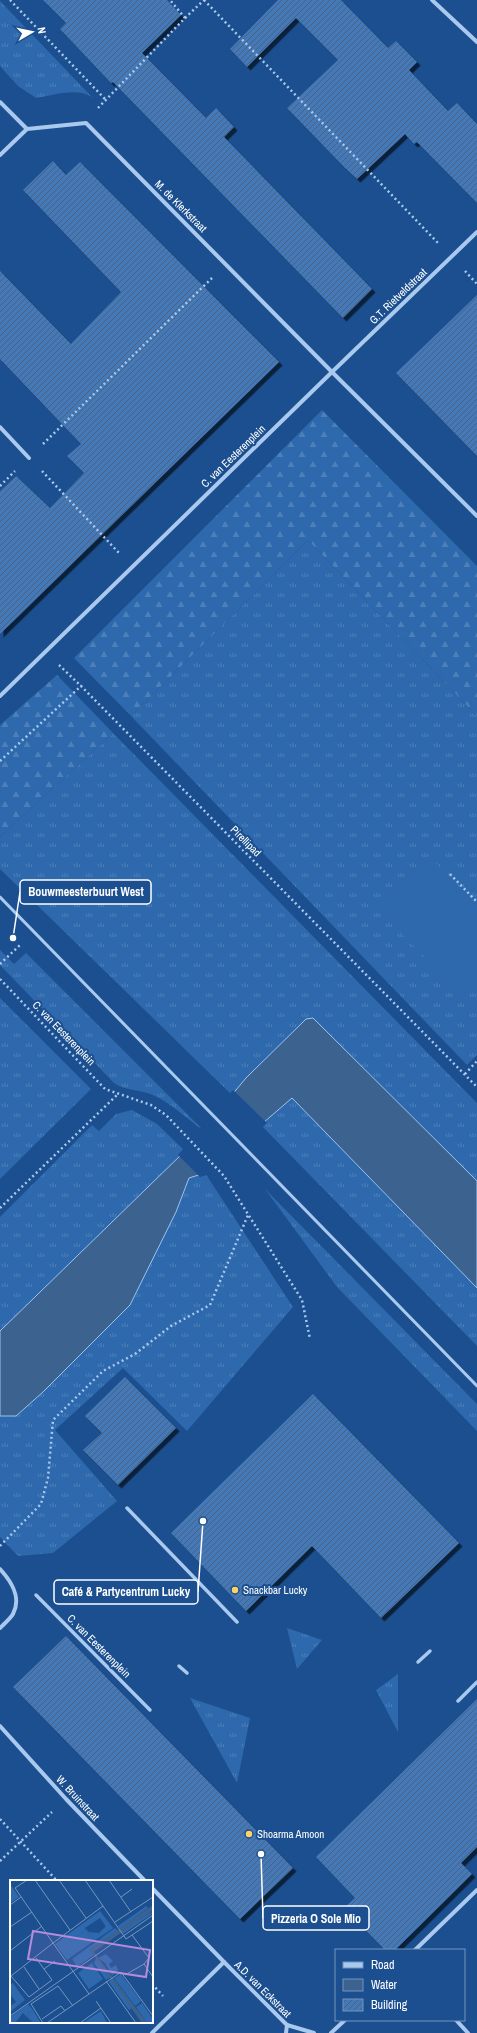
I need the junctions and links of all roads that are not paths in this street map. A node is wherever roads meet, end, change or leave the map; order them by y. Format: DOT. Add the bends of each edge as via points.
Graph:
graph roads {
  1 [pos="432,0"];
  2 [pos="477,42"];
  3 [pos="0,102"];
  4 [pos="27,129"];
  5 [pos="0,155"];
  6 [pos="477,232"];
  7 [pos="332,372"];
  8 [pos="0,427"];
  9 [pos="29,458"];
  10 [pos="477,516"];
  11 [pos="0,696"];
  12 [pos="0,897"];
  13 [pos="477,1386"];
  14 [pos="127,1508"];
  15 [pos="0,1569"];
  16 [pos="36,1595"];
  17 [pos="237,1622"];
  18 [pos="0,1628"];
  19 [pos="430,1651"];
  20 [pos="418,1662"];
  21 [pos="180,1666"];
  22 [pos="187,1673"];
  23 [pos="477,1682"];
  24 [pos="458,1701"];
  25 [pos="150,1710"];
  26 [pos="0,1726"];
  27 [pos="144,1880"];
  28 [pos="153,1889"];
  29 [pos="477,1890"];
  30 [pos="416,1949"];
  31 [pos="224,1962"];
  32 [pos="343,2021"];
  33 [pos="457,2021"];
  34 [pos="287,2025"];
  35 [pos="152,2033"];
  36 [pos="286,2033"];
  37 [pos="314,2033"];
  38 [pos="331,2033"];
  39 [pos="468,2033"];
  1 -- 2 [label="street"];
  3 -- 4 [label="street"];
  4 -- 5 [label="street"];
  4 -- 7 [label="street, M. de Klerkstraat" via="86,123"];
  6 -- 7 [label="street, G.T. Rietveldstraat"];
  7 -- 10 [label="street"];
  7 -- 11 [label="street, C. van Eesterenplein"];
  8 -- 9 [label="street"];
  12 -- 13 [label="lane"];
  14 -- 17 [label="street"];
  15 -- 18 [label="street" via="11,1582 16,1596 13,1614"];
  16 -- 25 [label="street, C. van Eesterenplein"];
  19 -- 20 [label="street"];
  21 -- 22 [label="street"];
  23 -- 24 [label="street"];
  26 -- 27 [label="street, W. Bruinstraat"];
  28 -- 31 [label="street"];
  29 -- 30 [label="street"];
  31 -- 34 [label="street, A.D. van Eckstraat"];
  31 -- 35 [label="street"];
  32 -- 38 [label="street"];
  33 -- 39 [label="street"];
  34 -- 36 [label="street"];
  34 -- 37 [label="street, A.D. van Eckstraat"];
}
